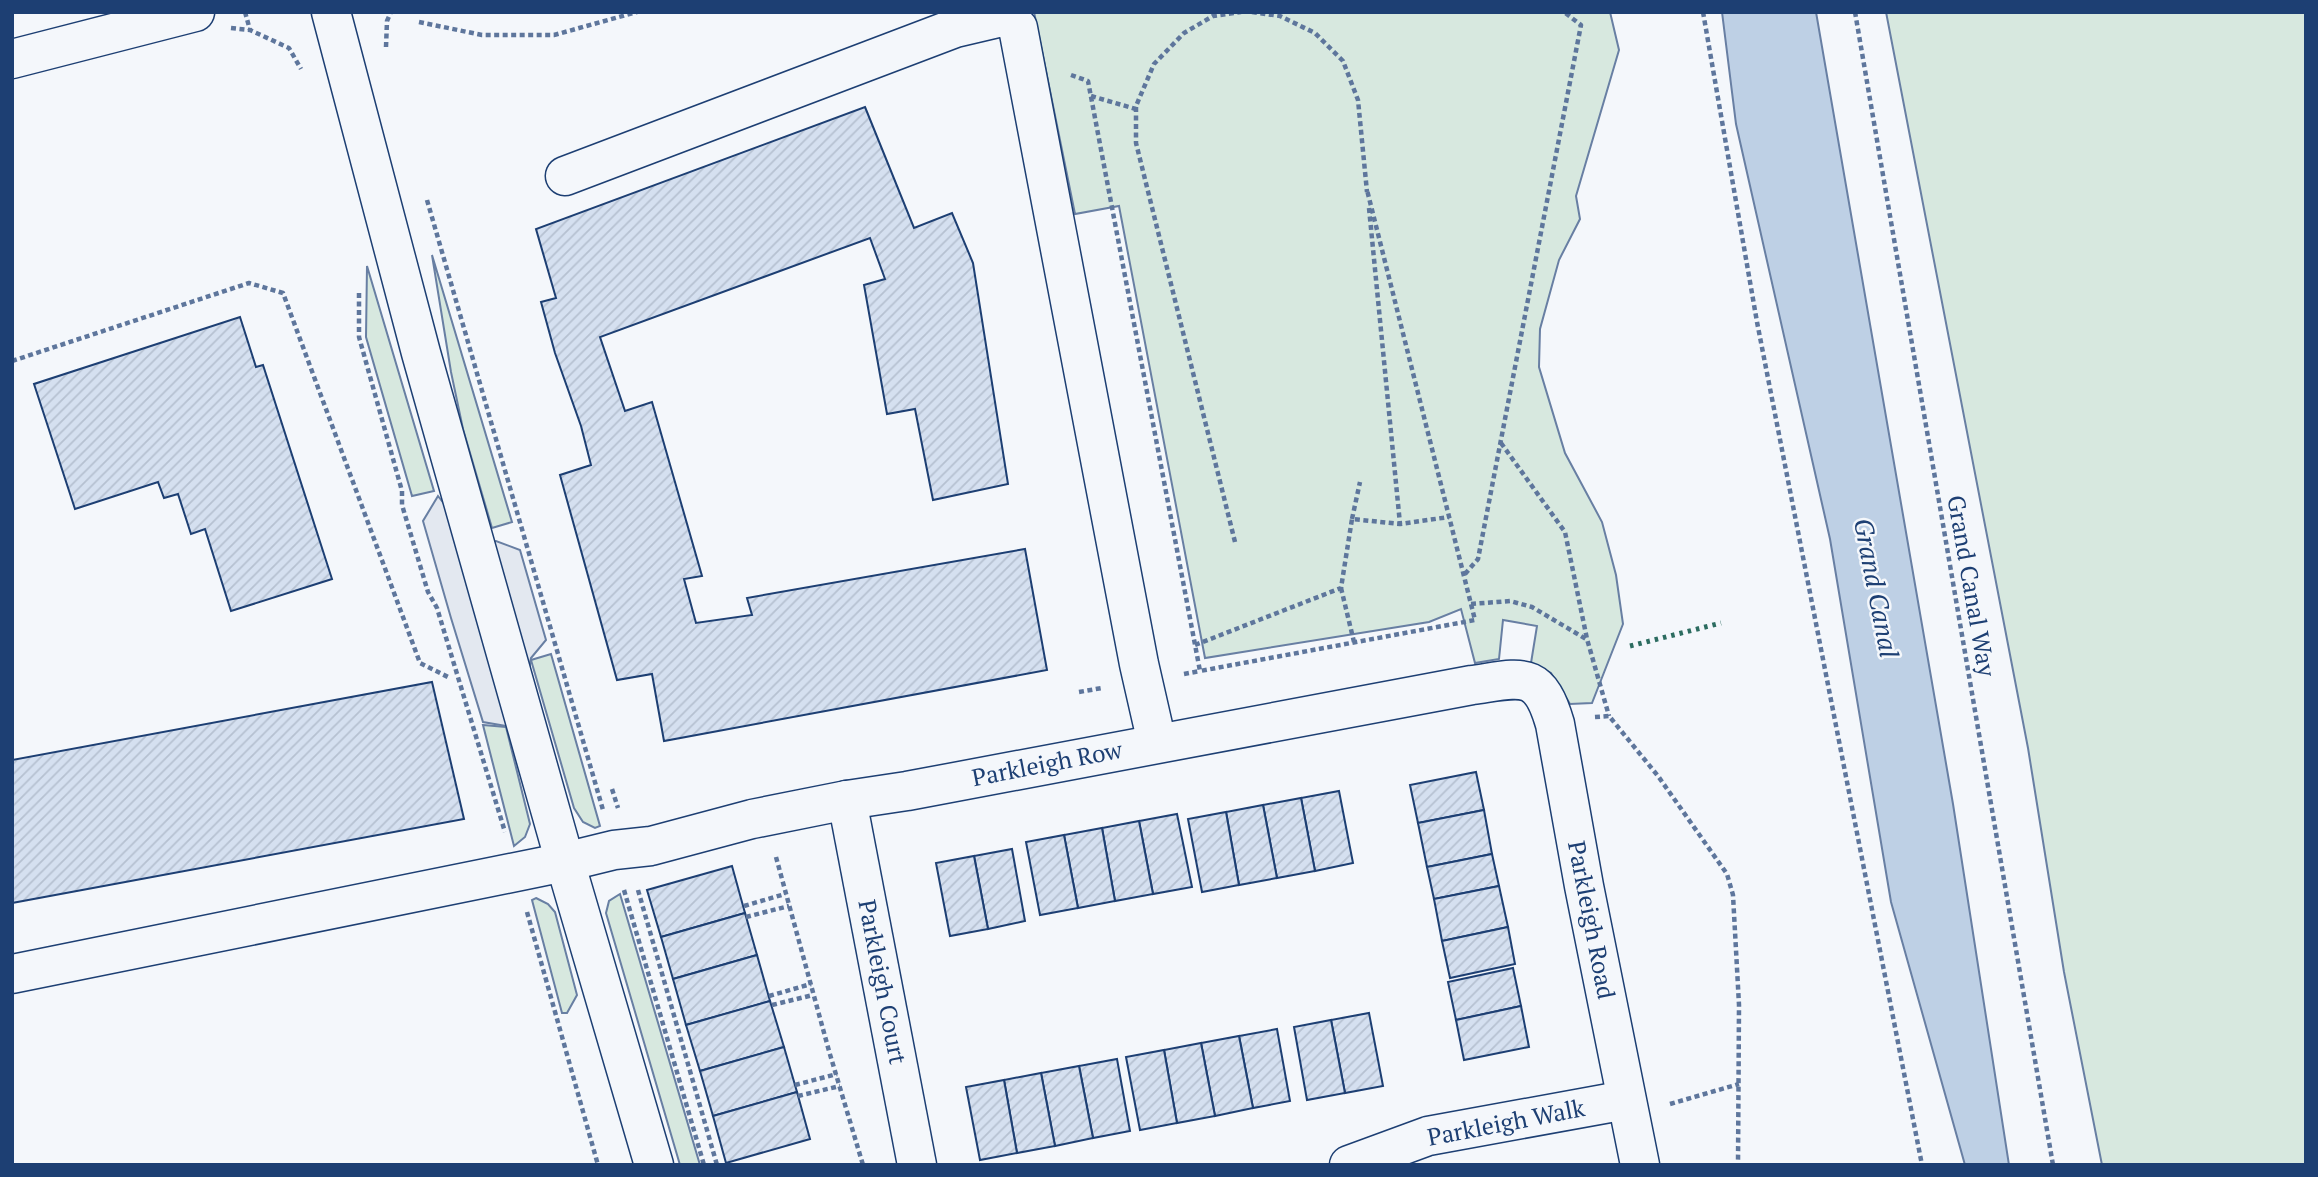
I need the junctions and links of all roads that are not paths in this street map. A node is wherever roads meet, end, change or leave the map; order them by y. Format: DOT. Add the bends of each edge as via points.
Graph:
graph roads {
  1 [pos="331,12"];
  2 [pos="208,21"];
  3 [pos="12,59"];
  4 [pos="565,176"];
  5 [pos="1530,683"];
  6 [pos="1157,743"];
  7 [pos="847,800"];
  8 [pos="565,862"];
  9 [pos="12,974"];
  10 [pos="1626,1100"];
  11 [pos="654,1165"];
  12 [pos="917,1165"];
  13 [pos="1349,1165"];
  14 [pos="1640,1165"];
  1 -- 8 [label="street" via="421,353"];
  2 -- 3 [label="street"];
  4 -- 6 [label="street" via="955,28 1006,16 1018,28"];
  5 -- 6 [label="street, Parkleigh Row" via="1509,680 1472,685"];
  5 -- 10 [label="street, Parkleigh Road" via="1548,699 1555,724"];
  6 -- 7 [label="street, Parkleigh Row"];
  7 -- 8 [label="street, Parkleigh Row"];
  7 -- 12 [label="street, Parkleigh Court"];
  8 -- 9 [label="street, Parkleigh Row"];
  8 -- 11 [label="street"];
  10 -- 13 [label="street, Parkleigh Walk" via="1428,1136"];
  10 -- 14 [label="street, Parkleigh Road"];
}
